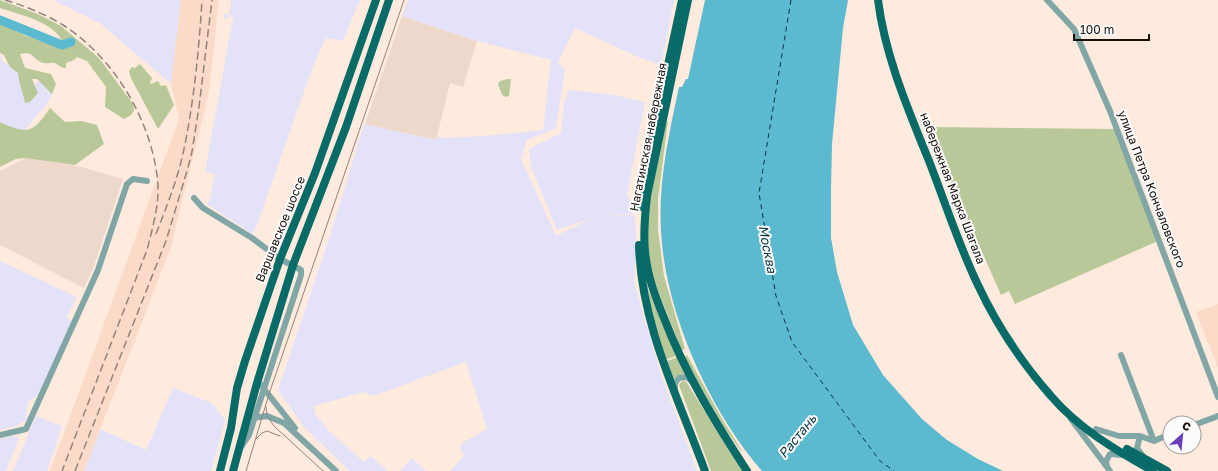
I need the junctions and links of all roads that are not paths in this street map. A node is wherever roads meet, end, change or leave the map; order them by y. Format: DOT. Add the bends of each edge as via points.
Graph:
graph roads {
  1 [pos="376,0"];
  2 [pos="389,0"];
  3 [pos="682,0"];
  4 [pos="688,0"];
  5 [pos="878,0"];
  6 [pos="1047,0"];
  7 [pos="147,181"];
  8 [pos="194,198"];
  9 [pos="280,259"];
  10 [pos="293,265"];
  11 [pos="1121,355"];
  12 [pos="1033,373"];
  13 [pos="692,381"];
  14 [pos="260,385"];
  15 [pos="675,392"];
  16 [pos="1218,397"];
  17 [pos="1066,411"];
  18 [pos="1218,416"];
  19 [pos="254,418"];
  20 [pos="1202,422"];
  21 [pos="1096,429"];
  22 [pos="0,435"];
  23 [pos="300,436"];
  24 [pos="1140,436"];
  25 [pos="1162,438"];
  26 [pos="1154,441"];
  27 [pos="240,448"];
  28 [pos="1131,459"];
  29 [pos="1153,467"];
  30 [pos="1108,469"];
  31 [pos="220,471"];
  32 [pos="233,471"];
  33 [pos="336,471"];
  34 [pos="705,471"];
  35 [pos="747,471"];
  36 [pos="1166,471"];
  1 -- 9 [label="main road, Варшавское шоссе" via="315,173"];
  2 -- 10 [label="main road, Варшавское шоссе" via="346,127"];
  3 -- 15 [label="main road, Нагатинская набережная" via="646,167 639,223 641,276 646,310"];
  4 -- 13 [label="main road, Нагатинская набережная" via="647,196 644,250 652,289"];
  5 -- 12 [label="main road, набережная Марка Шагала" via="894,72 976,282 1003,332"];
  6 -- 16 [label="street, улица Петра Кончаловского" via="1074,29 1110,111"];
  7 -- 22 [label="street" via="133,179 127,184 98,270 26,429"];
  8 -- 9 [label="street" via="203,208 252,238"];
  9 -- 10 [label="street"];
  9 -- 31 [label="main road, Варшавское шоссе" via="237,388 231,428"];
  10 -- 14 [label="main road, Варшавское шоссе"];
  11 -- 26 [label="street"];
  12 -- 17 [label="main road, набережная Марка Шагала" via="1051,397"];
  12 -- 21 [label="main road, набережная Марка Шагала"];
  13 -- 15 [label="street" via="686,377 679,378 675,383"];
  13 -- 35 [label="main road, Нагатинская набережная"];
  14 -- 19 [label="street"];
  14 -- 23 [label="street"];
  14 -- 27 [label="main road, Варшавское шоссе"];
  15 -- 34 [label="main road, Нагатинская набережная"];
  17 -- 28 [label="main road, набережная Марка Шагала"];
  17 -- 30 [label="street"];
  18 -- 20 [label="street"];
  19 -- 23 [label="street" via="267,416 278,420"];
  19 -- 27 [label="street" via="249,435"];
  21 -- 24 [label="street" via="1119,436"];
  21 -- 29 [label="main road, набережная Марка Шагала"];
  23 -- 33 [label="street"];
  24 -- 26 [label="street"];
  24 -- 29 [label="street" via="1137,448"];
  25 -- 26 [label="street"];
  27 -- 32 [label="main road, Варшавское шоссе"];
  28 -- 29 [label="main road, набережная Марка Шагала"];
  28 -- 30 [label="street" via="1119,454 1110,454 1106,461"];
  29 -- 36 [label="main road, набережная Марка Шагала"];
}
